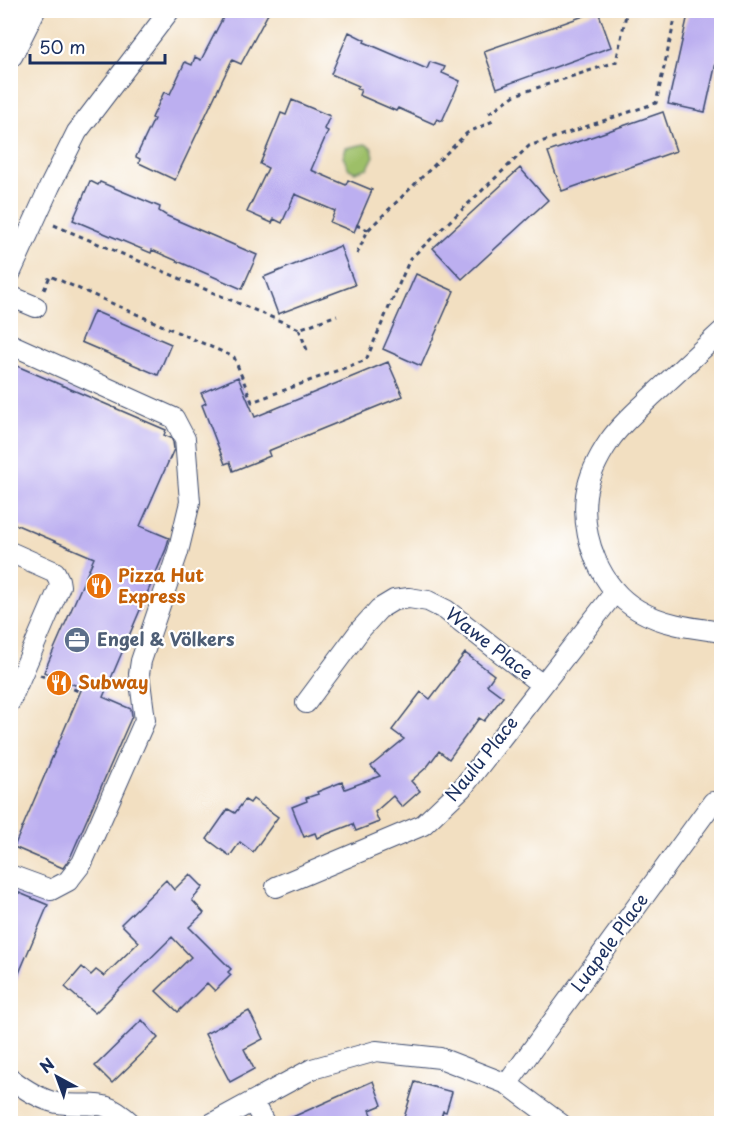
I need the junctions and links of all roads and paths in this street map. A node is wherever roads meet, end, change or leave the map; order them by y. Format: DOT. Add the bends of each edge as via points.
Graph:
graph roads {
  1 [pos="32,10"];
  2 [pos="170,10"];
  3 [pos="627,10"];
  4 [pos="677,10"];
  5 [pos="10,54"];
  6 [pos="489,113"];
  7 [pos="493,121"];
  8 [pos="54,225"];
  9 [pos="356,225"];
  10 [pos="368,230"];
  11 [pos="357,254"];
  12 [pos="10,274"];
  13 [pos="10,297"];
  14 [pos="39,301"];
  15 [pos="337,315"];
  16 [pos="299,329"];
  17 [pos="722,331"];
  18 [pos="10,344"];
  19 [pos="307,350"];
  20 [pos="10,552"];
  21 [pos="615,592"];
  22 [pos="722,632"];
  23 [pos="25,669"];
  24 [pos="542,685"];
  25 [pos="81,692"];
  26 [pos="12,695"];
  27 [pos="306,703"];
  28 [pos="713,802"];
  29 [pos="10,875"];
  30 [pos="276,887"];
  31 [pos="10,1078"];
  32 [pos="507,1084"];
  33 [pos="253,1102"];
  34 [pos="132,1124"];
  35 [pos="211,1124"];
  36 [pos="265,1124"];
  37 [pos="561,1124"];
  1 -- 5 [label="main road"];
  2 -- 12 [label="street" via="77,132"];
  3 -- 6 [label="path" via="616,62 515,95"];
  4 -- 14 [label="path" via="656,103 529,146 410,259 366,360 252,402 234,357 50,276"];
  7 -- 10 [label="path" via="467,133"];
  8 -- 16 [label="path"];
  9 -- 10 [label="path"];
  10 -- 11 [label="path"];
  13 -- 14 [label="street"];
  15 -- 16 [label="path"];
  16 -- 19 [label="path"];
  17 -- 21 [label="street" via="611,438 591,476 586,494 590,540 601,571"];
  18 -- 29 [label="street" via="174,418 185,439 190,502 178,552 141,661 145,720 82,863 68,880 51,891"];
  20 -- 23 [label="street" via="55,572 60,586"];
  21 -- 22 [label="street" via="637,609 670,625"];
  21 -- 24 [label="street, Naulu Place"];
  23 -- 25 [label="path"];
  23 -- 26 [label="street"];
  24 -- 27 [label="street, Wawe Place" via="446,610 428,601 409,598 394,600 379,609"];
  24 -- 30 [label="street, Naulu Place" via="463,787 423,825"];
  28 -- 32 [label="street, Luapele Place"];
  31 -- 34 [label="street" via="23,1089 57,1102 102,1104"];
  32 -- 33 [label="street" via="440,1059 376,1051 312,1069"];
  32 -- 37 [label="street"];
  33 -- 35 [label="street"];
  33 -- 36 [label="street"];
}
